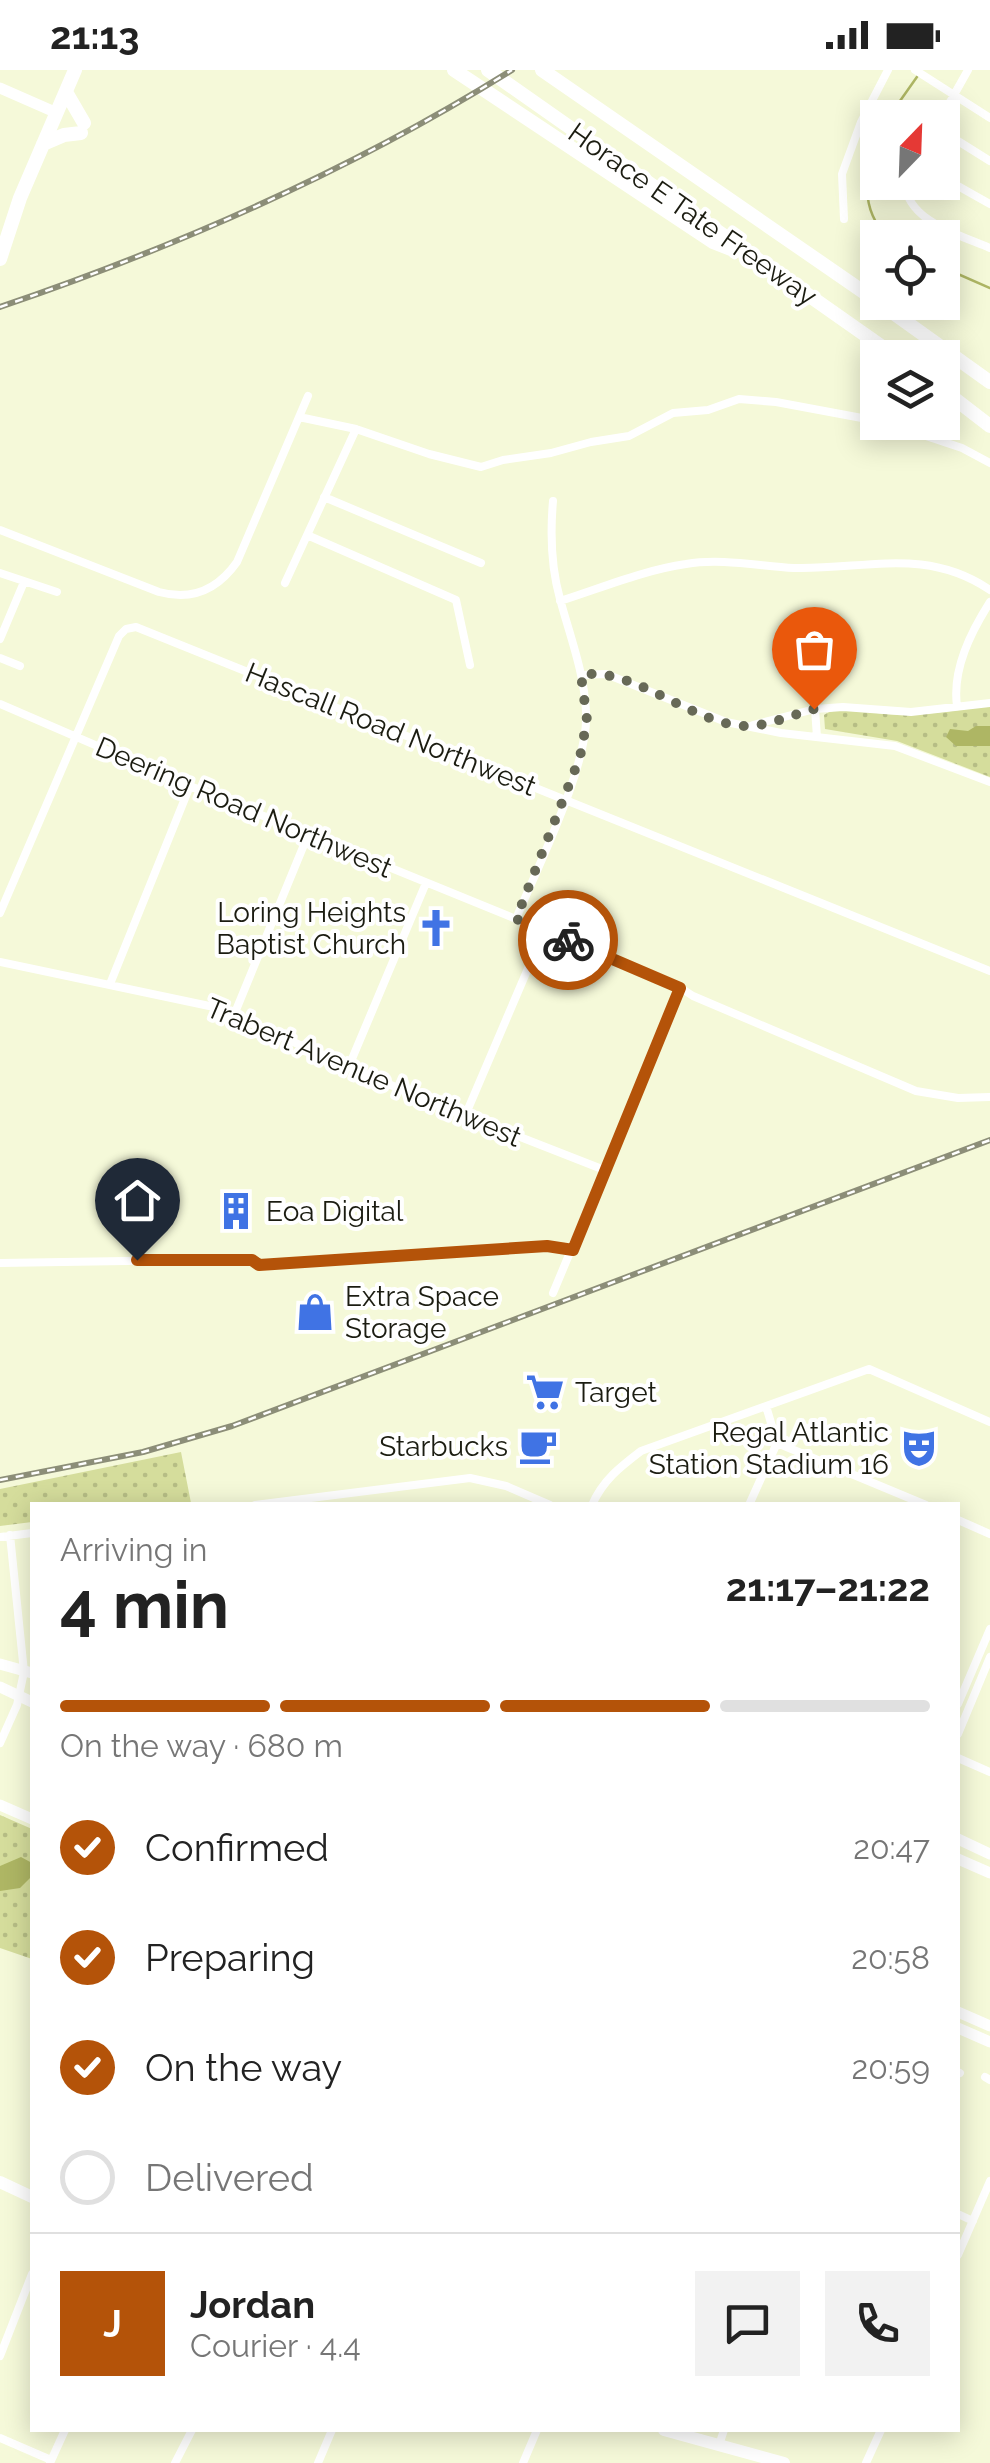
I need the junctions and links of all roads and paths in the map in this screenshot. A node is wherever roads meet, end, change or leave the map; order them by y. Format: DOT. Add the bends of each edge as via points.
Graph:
graph roads {
  1 [pos="75,70"];
  2 [pos="454,70"];
  3 [pos="488,70"];
  4 [pos="542,70"];
  5 [pos="888,70"];
  6 [pos="916,70"];
  7 [pos="968,70"];
  8 [pos="560,76"];
  9 [pos="0,88"];
  10 [pos="66,92"];
  11 [pos="956,94"];
  12 [pos="952,100"];
  13 [pos="57,112"];
  14 [pos="989,115"];
  15 [pos="960,142"];
  16 [pos="44,144"];
  17 [pos="990,161"];
  18 [pos="960,186"];
  19 [pos="20,198"];
  20 [pos="908,200"];
  21 [pos="990,204"];
  22 [pos="844,219"];
  23 [pos="0,230"];
  24 [pos="990,248"];
  25 [pos="0,259"];
  26 [pos="760,260"];
  27 [pos="860,290"];
  28 [pos="903,320"];
  29 [pos="873,340"];
  30 [pos="990,382"];
  31 [pos="308,396"];
  32 [pos="960,403"];
  33 [pos="300,417"];
  34 [pos="860,418"];
  35 [pos="990,426"];
  36 [pos="356,429"];
  37 [pos="937,440"];
  38 [pos="990,464"];
  39 [pos="324,497"];
  40 [pos="553,501"];
  41 [pos="0,530"];
  42 [pos="307,534"];
  43 [pos="481,562"];
  44 [pos="0,573"];
  45 [pos="24,582"];
  46 [pos="284,583"];
  47 [pos="990,590"];
  48 [pos="57,592"];
  49 [pos="560,601"];
  50 [pos="990,602"];
  51 [pos="0,639"];
  52 [pos="0,658"];
  53 [pos="470,665"];
  54 [pos="20,666"];
  55 [pos="581,675"];
  56 [pos="990,703"];
  57 [pos="0,704"];
  58 [pos="957,706"];
  59 [pos="814,709"];
  60 [pos="748,727"];
  61 [pos="817,737"];
  62 [pos="75,738"];
  63 [pos="990,782"];
  64 [pos="190,786"];
  65 [pos="564,799"];
  66 [pos="308,835"];
  67 [pos="426,883"];
  68 [pos="0,913"];
  69 [pos="516,919"];
  70 [pos="544,931"];
  71 [pos="0,962"];
  72 [pos="990,970"];
  73 [pos="110,984"];
  74 [pos="680,988"];
  75 [pos="234,1016"];
  76 [pos="349,1066"];
  77 [pos="990,1096"];
  78 [pos="465,1116"];
  79 [pos="606,1171"];
  80 [pos="573,1250"];
  81 [pos="0,1264"];
  82 [pos="554,1293"];
  83 [pos="766,1406"];
  84 [pos="990,1422"];
  85 [pos="777,1443"];
  86 [pos="279,1502"];
  87 [pos="543,1502"];
  88 [pos="593,1502"];
  89 [pos="751,1502"];
  90 [pos="919,1502"];
  91 [pos="960,1521"];
  92 [pos="30,1533"];
  93 [pos="990,1534"];
  94 [pos="5,1536"];
  95 [pos="990,1629"];
  96 [pos="990,1657"];
  97 [pos="0,1664"];
  98 [pos="966,1672"];
  99 [pos="28,1673"];
  100 [pos="980,1679"];
  101 [pos="0,1687"];
  102 [pos="18,1696"];
  103 [pos="960,1696"];
  104 [pos="30,1701"];
  105 [pos="960,1729"];
  106 [pos="0,1744"];
  107 [pos="960,1759"];
  108 [pos="990,1772"];
  109 [pos="0,1806"];
  110 [pos="30,1818"];
  111 [pos="960,1840"];
  112 [pos="990,1854"];
  113 [pos="960,1860"];
  114 [pos="990,1873"];
  115 [pos="960,2013"];
  116 [pos="990,2026"];
  117 [pos="960,2029"];
  118 [pos="990,2042"];
  119 [pos="990,2180"];
  120 [pos="0,2182"];
  121 [pos="30,2196"];
  122 [pos="960,2215"];
  123 [pos="973,2220"];
  124 [pos="960,2250"];
  125 [pos="30,2279"];
  126 [pos="0,2356"];
  127 [pos="64,2432"];
  128 [pos="191,2432"];
  129 [pos="331,2432"];
  130 [pos="536,2432"];
  131 [pos="671,2432"];
  132 [pos="723,2432"];
  133 [pos="879,2432"];
  134 [pos="0,2438"];
  135 [pos="719,2445"];
  136 [pos="51,2462"];
  137 [pos="174,2463"];
  138 [pos="318,2463"];
  139 [pos="523,2463"];
  140 [pos="784,2463"];
  141 [pos="866,2463"];
  1 -- 10 [label="highway"];
  2 -- 26 [label="highway" via="713,242"];
  3 -- 26 [label="highway, Horace E Tate Freeway"];
  4 -- 8 [label="highway, Horace E Tate Freeway"];
  5 -- 22 [label="street" via="842,174"];
  6 -- 11 [label="street"];
  7 -- 11 [label="street"];
  8 -- 27 [label="highway, Horace E Tate Freeway" via="599,111"];
  9 -- 13 [label="street"];
  10 -- 13 [label="highway"];
  10 -- 16 [label="highway" via="82,128"];
  11 -- 12 [label="street"];
  11 -- 14 [label="street"];
  13 -- 16 [label="highway"];
  15 -- 17 [label="street"];
  16 -- 19 [label="highway"];
  18 -- 21 [label="street"];
  19 -- 23 [label="highway"];
  19 -- 25 [label="highway"];
  20 -- 24 [label="street" via="939,226"];
  26 -- 29 [label="highway, Horace E Tate Freeway"];
  28 -- 30 [label="highway, Horace E Tate Freeway"];
  31 -- 33 [label="street"];
  32 -- 35 [label="highway"];
  33 -- 36 [label="street"];
  33 -- 41 [label="street" via="237,562 208,590 186,596 159,592"];
  34 -- 36 [label="street" via="739,399 673,413 630,436 482,467"];
  36 -- 39 [label="street"];
  37 -- 38 [label="street"];
  39 -- 42 [label="street"];
  39 -- 43 [label="street"];
  40 -- 49 [label="street" via="551,550"];
  42 -- 46 [label="street"];
  42 -- 53 [label="street" via="456,600"];
  44 -- 45 [label="street"];
  45 -- 48 [label="street"];
  45 -- 51 [label="street"];
  47 -- 49 [label="street" via="904,562 810,568 707,562"];
  49 -- 55 [label="street"];
  50 -- 58 [label="street" via="966,648"];
  52 -- 54 [label="street"];
  55 -- 60 [label="street" via="606,674"];
  55 -- 65 [label="street" via="586,733"];
  56 -- 58 [label="street"];
  57 -- 62 [label="street, Deering Road Northwest"];
  58 -- 59 [label="street" via="911,712"];
  59 -- 60 [label="street"];
  59 -- 61 [label="street"];
  60 -- 61 [label="street"];
  61 -- 63 [label="street" via="895,746"];
  62 -- 64 [label="street, Deering Road Northwest"];
  62 -- 65 [label="street, Hascall Road Northwest" via="119,636 136,627"];
  62 -- 68 [label="street, Hascall Road Northwest"];
  64 -- 66 [label="street, Deering Road Northwest"];
  64 -- 73 [label="street"];
  65 -- 69 [label="street"];
  65 -- 72 [label="street, Hascall Road Northwest"];
  66 -- 67 [label="street, Deering Road Northwest"];
  66 -- 75 [label="street"];
  67 -- 69 [label="street, Deering Road Northwest"];
  67 -- 76 [label="street"];
  69 -- 70 [label="street, Deering Road Northwest"];
  70 -- 74 [label="street, Deering Road Northwest"];
  70 -- 78 [label="street"];
  71 -- 73 [label="street, Trabert Avenue Northwest"];
  73 -- 75 [label="street, Trabert Avenue Northwest"];
  74 -- 77 [label="street, Deering Road Northwest" via="916,1091"];
  74 -- 79 [label="street"];
  75 -- 76 [label="street, Trabert Avenue Northwest"];
  76 -- 78 [label="street, Trabert Avenue Northwest"];
  78 -- 79 [label="street, Trabert Avenue Northwest"];
  79 -- 80 [label="street"];
  80 -- 81 [label="street" via="547,1246 259,1265"];
  80 -- 82 [label="street"];
  83 -- 84 [label="street" via="870,1369"];
  83 -- 85 [label="street"];
  83 -- 88 [label="street" via="642,1451 614,1471"];
  85 -- 89 [label="street"];
  85 -- 90 [label="street"];
  86 -- 87 [label="street" via="470,1478"];
  91 -- 93 [label="street"];
  92 -- 94 [label="street"];
  94 -- 99 [label="street"];
  95 -- 98 [label="street"];
  96 -- 100 [label="street"];
  97 -- 99 [label="street"];
  98 -- 100 [label="street"];
  98 -- 103 [label="street"];
  99 -- 102 [label="street"];
  100 -- 105 [label="street"];
  101 -- 102 [label="street"];
  102 -- 104 [label="street"];
  102 -- 106 [label="street"];
  107 -- 108 [label="street"];
  109 -- 110 [label="street"];
  111 -- 112 [label="street"];
  113 -- 114 [label="street"];
  115 -- 116 [label="street"];
  117 -- 118 [label="street"];
  119 -- 123 [label="street"];
  120 -- 121 [label="main road"];
  122 -- 123 [label="street"];
  123 -- 124 [label="street"];
  125 -- 126 [label="street"];
  127 -- 136 [label="street"];
  128 -- 137 [label="street"];
  129 -- 138 [label="street"];
  130 -- 139 [label="street"];
  131 -- 135 [label="main road"];
  132 -- 135 [label="street"];
  133 -- 141 [label="street"];
  134 -- 136 [label="street"];
  135 -- 140 [label="main road"];
}
